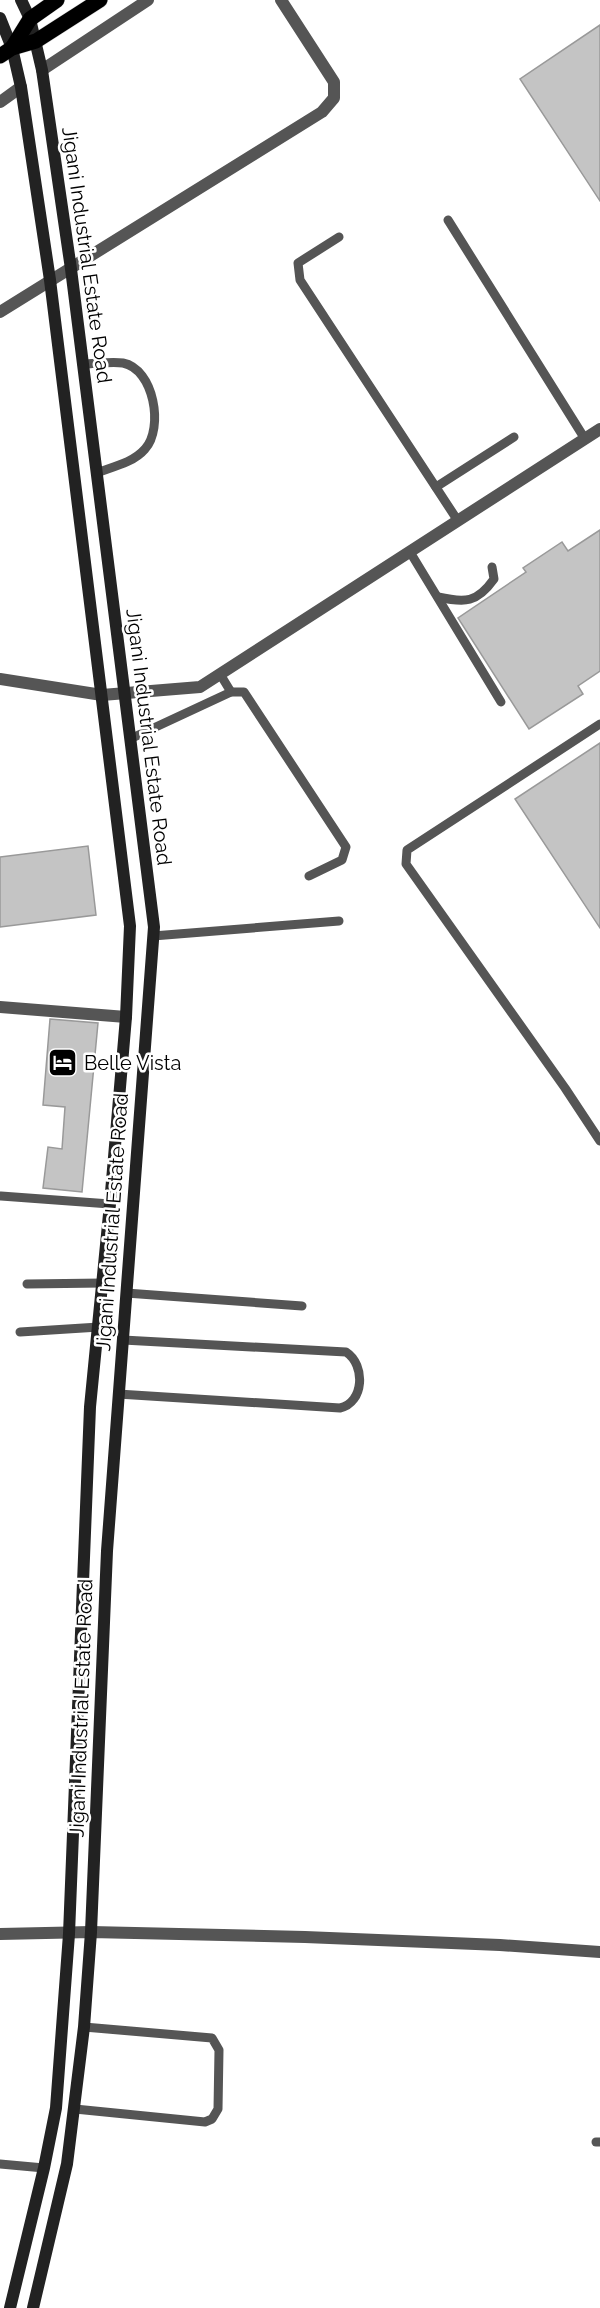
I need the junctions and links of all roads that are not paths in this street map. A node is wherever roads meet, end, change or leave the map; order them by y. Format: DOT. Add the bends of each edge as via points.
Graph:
graph roads {
  1 [pos="21,0"];
  2 [pos="57,0"];
  3 [pos="100,0"];
  4 [pos="148,0"];
  5 [pos="281,0"];
  6 [pos="0,18"];
  7 [pos="30,19"];
  8 [pos="36,41"];
  9 [pos="6,52"];
  10 [pos="42,70"];
  11 [pos="21,87"];
  12 [pos="0,102"];
  13 [pos="448,220"];
  14 [pos="339,237"];
  15 [pos="70,269"];
  16 [pos="50,280"];
  17 [pos="0,312"];
  18 [pos="82,364"];
  19 [pos="600,429"];
  20 [pos="514,437"];
  21 [pos="585,439"];
  22 [pos="96,473"];
  23 [pos="436,488"];
  24 [pos="458,521"];
  25 [pos="410,552"];
  26 [pos="492,567"];
  27 [pos="438,597"];
  28 [pos="220,674"];
  29 [pos="0,679"];
  30 [pos="231,692"];
  31 [pos="124,693"];
  32 [pos="102,695"];
  33 [pos="501,702"];
  34 [pos="600,724"];
  35 [pos="130,740"];
  36 [pos="309,876"];
  37 [pos="339,921"];
  38 [pos="153,936"];
  39 [pos="0,1007"];
  40 [pos="126,1017"];
  41 [pos="600,1141"];
  42 [pos="1,1196"];
  43 [pos="110,1204"];
  44 [pos="103,1283"];
  45 [pos="27,1284"];
  46 [pos="126,1293"];
  47 [pos="302,1306"];
  48 [pos="99,1327"];
  49 [pos="20,1332"];
  50 [pos="123,1340"];
  51 [pos="118,1394"];
  52 [pos="91,1932"];
  53 [pos="0,1934"];
  54 [pos="69,1934"];
  55 [pos="600,1952"];
  56 [pos="84,2027"];
  57 [pos="75,2109"];
  58 [pos="0,2164"];
  59 [pos="44,2168"];
  60 [pos="10,2308"];
  61 [pos="33,2308"];
  1 -- 7 [label="main road, Jigani Industrial Estate Road"];
  2 -- 7 [label="main road"];
  3 -- 8 [label="main road"];
  4 -- 10 [label="street"];
  5 -- 15 [label="street" via="334,82 334,98 322,112"];
  6 -- 9 [label="main road, Jigani Industrial Estate Road"];
  7 -- 8 [label="main road, Jigani Industrial Estate Road"];
  7 -- 9 [label="main road"];
  8 -- 9 [label="main road"];
  8 -- 10 [label="main road, Jigani Industrial Estate Road"];
  9 -- 11 [label="main road, Jigani Industrial Estate Road"];
  10 -- 15 [label="main road, Jigani Industrial Estate Road"];
  11 -- 12 [label="street"];
  11 -- 16 [label="main road, Jigani Industrial Estate Road"];
  13 -- 21 [label="lane"];
  14 -- 23 [label="lane" via="298,263 300,280"];
  15 -- 16 [label="street"];
  15 -- 18 [label="main road, Jigani Industrial Estate Road"];
  16 -- 17 [label="street"];
  16 -- 32 [label="main road, Jigani Industrial Estate Road"];
  18 -- 22 [label="main road, Jigani Industrial Estate Road"];
  18 -- 22 [label="lane" via="124,363 137,370 150,388 156,423 146,449 125,463"];
  19 -- 21 [label="street"];
  20 -- 23 [label="lane"];
  21 -- 24 [label="street"];
  22 -- 31 [label="main road, Jigani Industrial Estate Road"];
  23 -- 24 [label="lane"];
  24 -- 25 [label="street"];
  25 -- 27 [label="lane"];
  25 -- 28 [label="street"];
  26 -- 27 [label="lane" via="494,579 475,598 463,601"];
  27 -- 33 [label="lane"];
  28 -- 30 [label="lane"];
  28 -- 31 [label="street" via="200,687"];
  29 -- 32 [label="street"];
  30 -- 35 [label="lane"];
  30 -- 36 [label="lane" via="244,692 346,847 342,860"];
  31 -- 32 [label="street"];
  31 -- 35 [label="main road, Jigani Industrial Estate Road"];
  32 -- 40 [label="main road, Jigani Industrial Estate Road" via="130,926"];
  34 -- 41 [label="lane" via="407,850 406,864"];
  35 -- 38 [label="main road, Jigani Industrial Estate Road"];
  37 -- 38 [label="lane"];
  38 -- 46 [label="main road, Jigani Industrial Estate Road"];
  39 -- 40 [label="street"];
  40 -- 43 [label="main road, Jigani Industrial Estate Road"];
  42 -- 43 [label="lane"];
  43 -- 44 [label="main road, Jigani Industrial Estate Road"];
  44 -- 45 [label="lane"];
  44 -- 48 [label="main road, Jigani Industrial Estate Road"];
  46 -- 47 [label="lane"];
  46 -- 50 [label="main road, Jigani Industrial Estate Road"];
  48 -- 49 [label="lane"];
  48 -- 54 [label="main road, Jigani Industrial Estate Road" via="90,1407"];
  50 -- 51 [label="main road, Jigani Industrial Estate Road"];
  50 -- 51 [label="lane" via="346,1352 356,1362 358,1389 353,1402 340,1408"];
  51 -- 52 [label="main road, Jigani Industrial Estate Road" via="106,1551"];
  52 -- 54 [label="street"];
  52 -- 55 [label="street" via="328,1938"];
  52 -- 56 [label="main road, Jigani Industrial Estate Road"];
  53 -- 54 [label="street"];
  54 -- 59 [label="main road, Jigani Industrial Estate Road" via="56,2108"];
  56 -- 57 [label="main road, Jigani Industrial Estate Road"];
  56 -- 57 [label="lane" via="212,2038 219,2050 218,2109 212,2120 205,2122"];
  57 -- 61 [label="main road, Jigani Industrial Estate Road" via="68,2164"];
  58 -- 59 [label="lane"];
  59 -- 60 [label="main road, Jigani Industrial Estate Road"];
}
